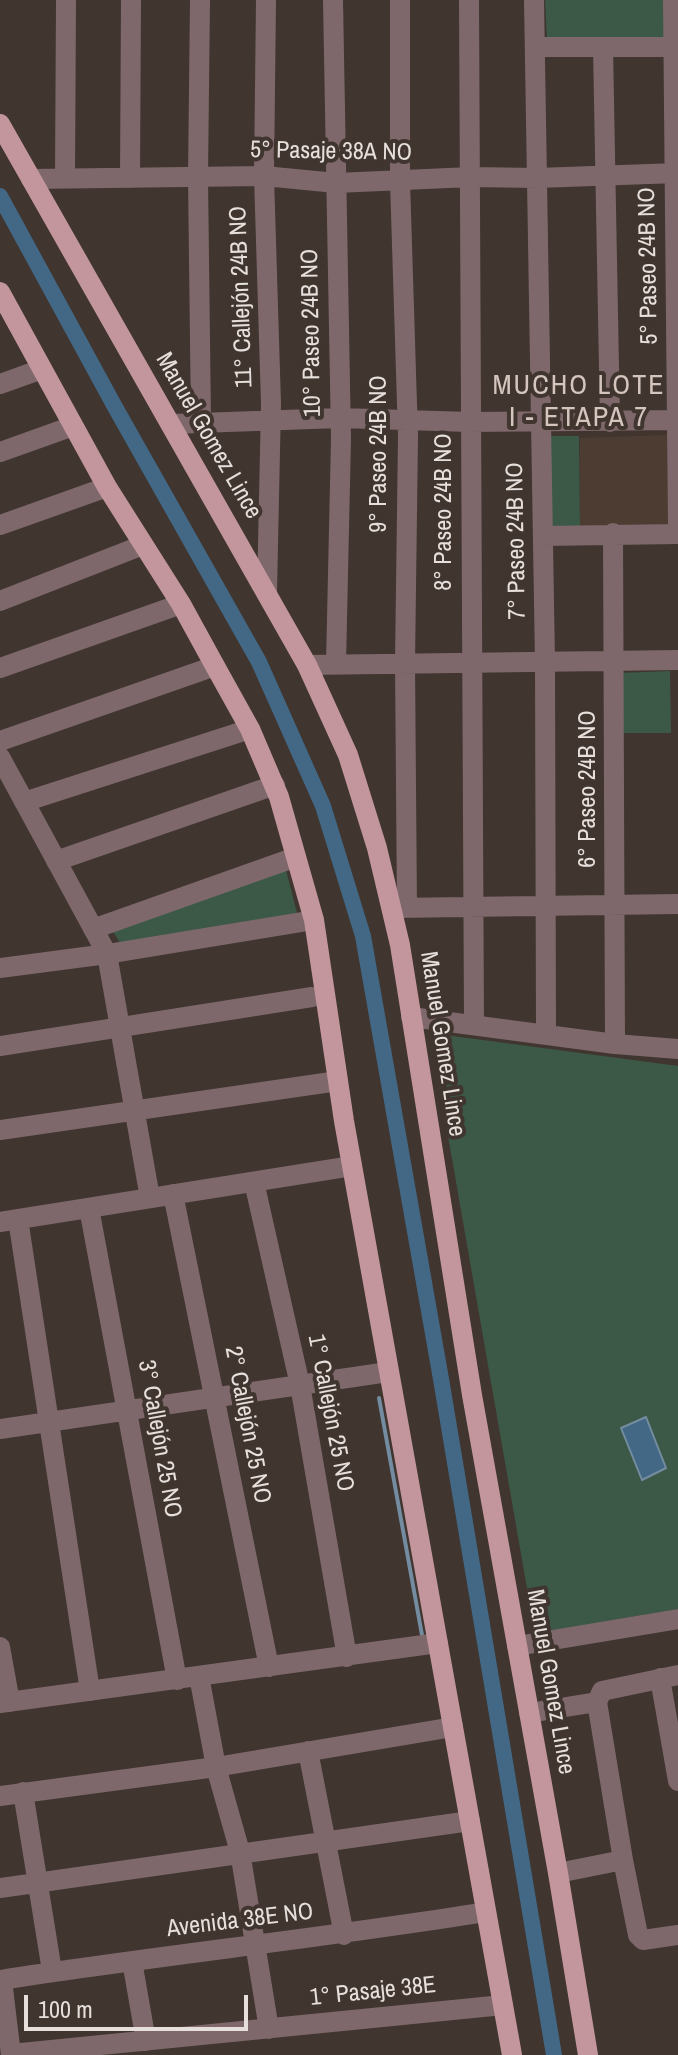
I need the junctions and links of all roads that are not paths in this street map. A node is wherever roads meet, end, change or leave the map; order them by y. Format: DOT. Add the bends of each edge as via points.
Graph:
graph roads {
  1 [pos="66,0"];
  2 [pos="131,0"];
  3 [pos="200,0"];
  4 [pos="266,0"];
  5 [pos="333,0"];
  6 [pos="400,0"];
  7 [pos="469,0"];
  8 [pos="534,0"];
  9 [pos="673,0"];
  10 [pos="535,47"];
  11 [pos="603,47"];
  12 [pos="673,47"];
  13 [pos="0,124"];
  14 [pos="606,174"];
  15 [pos="676,174"];
  16 [pos="264,176"];
  17 [pos="198,177"];
  18 [pos="471,177"];
  19 [pos="65,178"];
  20 [pos="130,178"];
  21 [pos="537,178"];
  22 [pos="31,179"];
  23 [pos="400,181"];
  24 [pos="336,183"];
  25 [pos="0,292"];
  26 [pos="5,313"];
  27 [pos="42,369"];
  28 [pos="0,384"];
  29 [pos="340,418"];
  30 [pos="406,420"];
  31 [pos="678,420"];
  32 [pos="271,421"];
  33 [pos="541,421"];
  34 [pos="470,422"];
  35 [pos="610,422"];
  36 [pos="201,423"];
  37 [pos="171,424"];
  38 [pos="73,426"];
  39 [pos="0,452"];
  40 [pos="107,487"];
  41 [pos="0,525"];
  42 [pos="678,532"];
  43 [pos="613,533"];
  44 [pos="543,536"];
  45 [pos="143,545"];
  46 [pos="267,592"];
  47 [pos="0,601"];
  48 [pos="181,604"];
  49 [pos="678,660"];
  50 [pos="614,661"];
  51 [pos="545,662"];
  52 [pos="405,663"];
  53 [pos="471,663"];
  54 [pos="336,664"];
  55 [pos="307,665"];
  56 [pos="215,666"];
  57 [pos="0,668"];
  58 [pos="250,729"];
  59 [pos="0,741"];
  60 [pos="0,757"];
  61 [pos="275,785"];
  62 [pos="24,802"];
  63 [pos="296,857"];
  64 [pos="56,861"];
  65 [pos="678,904"];
  66 [pos="616,905"];
  67 [pos="546,906"];
  68 [pos="473,907"];
  69 [pos="399,908"];
  70 [pos="314,920"];
  71 [pos="93,929"];
  72 [pos="107,954"];
  73 [pos="0,968"];
  74 [pos="312,997"];
  75 [pos="411,1017"];
  76 [pos="474,1024"];
  77 [pos="121,1028"];
  78 [pos="546,1033"];
  79 [pos="615,1044"];
  80 [pos="0,1046"];
  81 [pos="678,1049"];
  82 [pos="338,1081"];
  83 [pos="134,1111"];
  84 [pos="0,1130"];
  85 [pos="352,1166"];
  86 [pos="254,1182"];
  87 [pos="173,1194"];
  88 [pos="150,1198"];
  89 [pos="89,1208"];
  90 [pos="9,1220"];
  91 [pos="388,1372"];
  92 [pos="300,1385"];
  93 [pos="215,1397"];
  94 [pos="128,1411"];
  95 [pos="47,1422"];
  96 [pos="0,1429"];
  97 [pos="678,1619"];
  98 [pos="438,1643"];
  99 [pos="517,1646"];
  100 [pos="0,1647"];
  101 [pos="347,1657"];
  102 [pos="269,1667"];
  103 [pos="199,1676"];
  104 [pos="669,1676"];
  105 [pos="177,1680"];
  106 [pos="90,1691"];
  107 [pos="597,1702"];
  108 [pos="5,1703"];
  109 [pos="529,1713"];
  110 [pos="453,1727"];
  111 [pos="308,1751"];
  112 [pos="216,1767"];
  113 [pos="678,1781"];
  114 [pos="23,1792"];
  115 [pos="0,1796"];
  116 [pos="470,1821"];
  117 [pos="326,1841"];
  118 [pos="240,1852"];
  119 [pos="623,1860"];
  120 [pos="558,1873"];
  121 [pos="39,1884"];
  122 [pos="0,1888"];
  123 [pos="486,1912"];
  124 [pos="344,1935"];
  125 [pos="678,1935"];
  126 [pos="256,1944"];
  127 [pos="132,1961"];
  128 [pos="52,1971"];
  129 [pos="1,1980"];
  130 [pos="503,2005"];
  131 [pos="269,2029"];
  132 [pos="154,2045"];
  133 [pos="11,2055"];
  134 [pos="512,2055"];
  135 [pos="588,2055"];
  1 -- 19 [label="street"];
  2 -- 20 [label="street"];
  3 -- 17 [label="street"];
  4 -- 16 [label="street, 11° Callejón 24B NO"];
  5 -- 24 [label="street, 10° Paseo 24B NO"];
  6 -- 23 [label="street, 9° Paseo 24B NO"];
  7 -- 18 [label="street, 8° Paseo 24B NO"];
  8 -- 10 [label="street, 7° Paseo 24B NO"];
  9 -- 12 [label="street, 5° Paseo 24B NO"];
  10 -- 11 [label="street"];
  10 -- 21 [label="street, 7° Paseo 24B NO"];
  11 -- 12 [label="street"];
  11 -- 14 [label="street"];
  12 -- 15 [label="street, 5° Paseo 24B NO"];
  13 -- 22 [label="main road, Manuel Gomez Lince"];
  14 -- 15 [label="street, 5° Pasaje 38A NO"];
  14 -- 21 [label="street, 5° Pasaje 38A NO"];
  14 -- 35 [label="street"];
  15 -- 31 [label="street, 5° Paseo 24B NO"];
  16 -- 17 [label="street, 5° Pasaje 38A NO"];
  16 -- 24 [label="street, 5° Pasaje 38A NO"];
  16 -- 32 [label="street, 11° Callejón 24B NO"];
  17 -- 20 [label="street, 5° Pasaje 38A NO"];
  17 -- 36 [label="street"];
  18 -- 21 [label="street, 5° Pasaje 38A NO"];
  18 -- 23 [label="street, 5° Pasaje 38A NO"];
  18 -- 34 [label="street, 8° Paseo 24B NO"];
  19 -- 20 [label="street, 5° Pasaje 38A NO"];
  19 -- 22 [label="street, 5° Pasaje 38A NO"];
  21 -- 33 [label="street, 7° Paseo 24B NO"];
  22 -- 37 [label="main road, Manuel Gomez Lince"];
  23 -- 24 [label="street, 5° Pasaje 38A NO"];
  23 -- 30 [label="street, 9° Paseo 24B NO"];
  24 -- 29 [label="street, 10° Paseo 24B NO"];
  25 -- 26 [label="main road"];
  26 -- 27 [label="main road"];
  27 -- 28 [label="street"];
  27 -- 38 [label="main road"];
  29 -- 30 [label="street"];
  29 -- 32 [label="street"];
  29 -- 54 [label="street, 10° Paseo 24B NO"];
  30 -- 34 [label="street"];
  30 -- 52 [label="street, 9° Paseo 24B NO"];
  31 -- 35 [label="street"];
  31 -- 42 [label="street, 5° Paseo 24B NO"];
  32 -- 36 [label="street"];
  32 -- 46 [label="street, 11° Callejón 24B NO"];
  33 -- 34 [label="street"];
  33 -- 35 [label="street"];
  33 -- 44 [label="street, 7° Paseo 24B NO"];
  34 -- 53 [label="street, 8° Paseo 24B NO"];
  36 -- 37 [label="street"];
  37 -- 46 [label="main road, Manuel Gomez Lince"];
  38 -- 39 [label="street"];
  38 -- 40 [label="main road"];
  40 -- 41 [label="street"];
  40 -- 45 [label="main road"];
  42 -- 43 [label="street"];
  43 -- 44 [label="street"];
  43 -- 50 [label="street, 6° Paseo 24B NO"];
  44 -- 51 [label="street, 7° Paseo 24B NO"];
  45 -- 47 [label="street"];
  45 -- 48 [label="main road"];
  46 -- 55 [label="main road, Manuel Gomez Lince"];
  48 -- 56 [label="main road"];
  48 -- 57 [label="street"];
  49 -- 50 [label="street"];
  50 -- 51 [label="street"];
  50 -- 66 [label="street, 6° Paseo 24B NO"];
  51 -- 53 [label="street"];
  51 -- 67 [label="street, 7° Paseo 24B NO"];
  52 -- 53 [label="street"];
  52 -- 54 [label="street"];
  52 -- 69 [label="street, 9° Paseo 24B NO"];
  53 -- 68 [label="street, 8° Paseo 24B NO"];
  54 -- 55 [label="street"];
  55 -- 69 [label="main road, Manuel Gomez Lince" via="348,755"];
  56 -- 58 [label="main road"];
  56 -- 59 [label="street"];
  58 -- 61 [label="main road"];
  58 -- 62 [label="street"];
  60 -- 62 [label="street"];
  61 -- 63 [label="main road"];
  61 -- 64 [label="street"];
  62 -- 64 [label="street"];
  63 -- 70 [label="main road"];
  63 -- 71 [label="street"];
  64 -- 71 [label="street"];
  65 -- 66 [label="street"];
  66 -- 67 [label="street"];
  66 -- 79 [label="street, 6° Paseo 24B NO"];
  67 -- 68 [label="street"];
  67 -- 78 [label="street, 7° Paseo 24B NO"];
  68 -- 69 [label="street"];
  68 -- 76 [label="street, 8° Paseo 24B NO"];
  69 -- 75 [label="main road, Manuel Gomez Lince"];
  70 -- 72 [label="street"];
  70 -- 82 [label="main road"];
  71 -- 72 [label="street"];
  72 -- 73 [label="street"];
  72 -- 77 [label="street"];
  74 -- 77 [label="street"];
  75 -- 76 [label="street"];
  75 -- 99 [label="main road, Manuel Gomez Lince"];
  76 -- 78 [label="street"];
  77 -- 80 [label="street"];
  77 -- 83 [label="street"];
  78 -- 79 [label="street"];
  79 -- 81 [label="street"];
  82 -- 83 [label="street"];
  82 -- 85 [label="main road"];
  83 -- 84 [label="street"];
  83 -- 88 [label="street"];
  85 -- 86 [label="street"];
  85 -- 91 [label="main road"];
  86 -- 87 [label="street"];
  86 -- 92 [label="street, 1° Callejón 25 NO"];
  87 -- 88 [label="street"];
  87 -- 93 [label="street, 2° Callejón 25 NO"];
  88 -- 89 [label="street"];
  89 -- 90 [label="street"];
  89 -- 94 [label="street, 3° Callejón 25 NO"];
  90 -- 95 [label="street"];
  91 -- 92 [label="street"];
  91 -- 98 [label="main road"];
  92 -- 93 [label="street"];
  92 -- 101 [label="street, 1° Callejón 25 NO"];
  93 -- 94 [label="street"];
  93 -- 102 [label="street, 2° Callejón 25 NO"];
  94 -- 95 [label="street"];
  94 -- 105 [label="street, 3° Callejón 25 NO"];
  95 -- 96 [label="street"];
  95 -- 106 [label="street"];
  97 -- 99 [label="street"];
  98 -- 101 [label="street"];
  98 -- 110 [label="main road"];
  99 -- 109 [label="main road, Manuel Gomez Lince"];
  100 -- 108 [label="street"];
  101 -- 102 [label="street"];
  102 -- 103 [label="street"];
  103 -- 105 [label="street"];
  103 -- 112 [label="street"];
  104 -- 107 [label="street" via="602,1691"];
  104 -- 113 [label="street"];
  105 -- 106 [label="street"];
  106 -- 108 [label="street"];
  107 -- 109 [label="street"];
  107 -- 119 [label="street"];
  109 -- 120 [label="main road, Manuel Gomez Lince"];
  110 -- 111 [label="street"];
  110 -- 116 [label="main road"];
  111 -- 112 [label="street"];
  111 -- 117 [label="street"];
  112 -- 114 [label="street"];
  112 -- 118 [label="street"];
  114 -- 115 [label="street"];
  114 -- 121 [label="street"];
  116 -- 117 [label="street"];
  116 -- 123 [label="main road"];
  117 -- 118 [label="street"];
  117 -- 124 [label="street"];
  118 -- 121 [label="street"];
  118 -- 126 [label="street"];
  119 -- 120 [label="street"];
  119 -- 125 [label="street" via="638,1935 650,1941"];
  120 -- 135 [label="main road, Manuel Gomez Lince"];
  121 -- 122 [label="street"];
  121 -- 128 [label="street"];
  123 -- 124 [label="street, Avenida 38E NO"];
  123 -- 130 [label="main road"];
  124 -- 126 [label="street, Avenida 38E NO"];
  126 -- 127 [label="street, Avenida 38E NO"];
  126 -- 131 [label="street"];
  127 -- 128 [label="street, Avenida 38E NO"];
  127 -- 132 [label="street"];
  128 -- 129 [label="street, Avenida 38E NO"];
  129 -- 133 [label="street"];
  130 -- 131 [label="street, 1° Pasaje 38E"];
  130 -- 134 [label="main road"];
  131 -- 132 [label="street, 1° Pasaje 38E"];
  132 -- 133 [label="street, 1° Pasaje 38E"];
}
